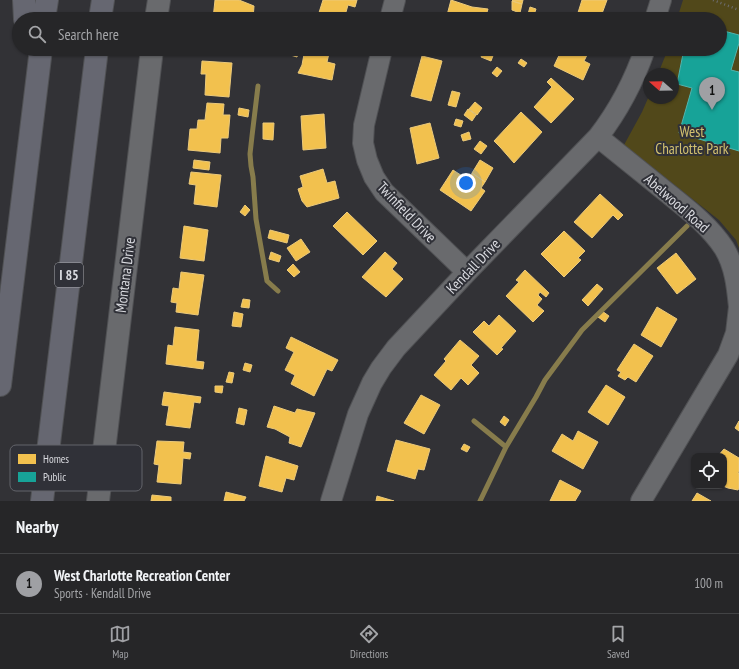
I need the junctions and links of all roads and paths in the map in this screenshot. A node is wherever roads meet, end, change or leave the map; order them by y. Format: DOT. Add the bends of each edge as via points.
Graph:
graph roads {
  1 [pos="24,0"];
  2 [pos="47,0"];
  3 [pos="102,0"];
  4 [pos="159,0"];
  5 [pos="395,0"];
  6 [pos="661,0"];
  7 [pos="713,0"];
  8 [pos="739,10"];
  9 [pos="25,12"];
  10 [pos="45,12"];
  11 [pos="101,12"];
  12 [pos="157,12"];
  13 [pos="392,12"];
  14 [pos="657,12"];
  15 [pos="27,56"];
  16 [pos="40,56"];
  17 [pos="96,56"];
  18 [pos="151,56"];
  19 [pos="380,56"];
  20 [pos="642,56"];
  21 [pos="32,123"];
  22 [pos="598,137"];
  23 [pos="467,272"];
  24 [pos="739,307"];
  25 [pos="0,385"];
  26 [pos="49,445"];
  27 [pos="105,445"];
  28 [pos="43,491"];
  29 [pos="99,491"];
  30 [pos="42,501"];
  31 [pos="98,501"];
  32 [pos="331,501"];
  33 [pos="641,501"];
  1 -- 9 [label="highway"];
  2 -- 10 [label="highway"];
  3 -- 11 [label="highway"];
  4 -- 12 [label="street"];
  5 -- 13 [label="street"];
  6 -- 14 [label="street"];
  7 -- 8 [label="path"];
  15 -- 21 [label="highway"];
  16 -- 21 [label="highway"];
  17 -- 26 [label="highway, I 85"];
  18 -- 27 [label="street, Montana Drive"];
  19 -- 23 [label="street, Twinfield Drive" via="364,125 363,143 367,160 384,192"];
  20 -- 22 [label="street, Kendall Drive" via="627,93"];
  21 -- 25 [label="highway"];
  22 -- 23 [label="street, Kendall Drive"];
  22 -- 24 [label="street, Abelwood Road" via="696,216 714,235 725,250 734,272"];
  23 -- 32 [label="street, Kendall Drive" via="396,348 372,383 358,414"];
  24 -- 33 [label="street, Abelwood Road" via="736,333 728,355"];
  28 -- 30 [label="highway, I 85"];
  29 -- 31 [label="street, Montana Drive"];
}
